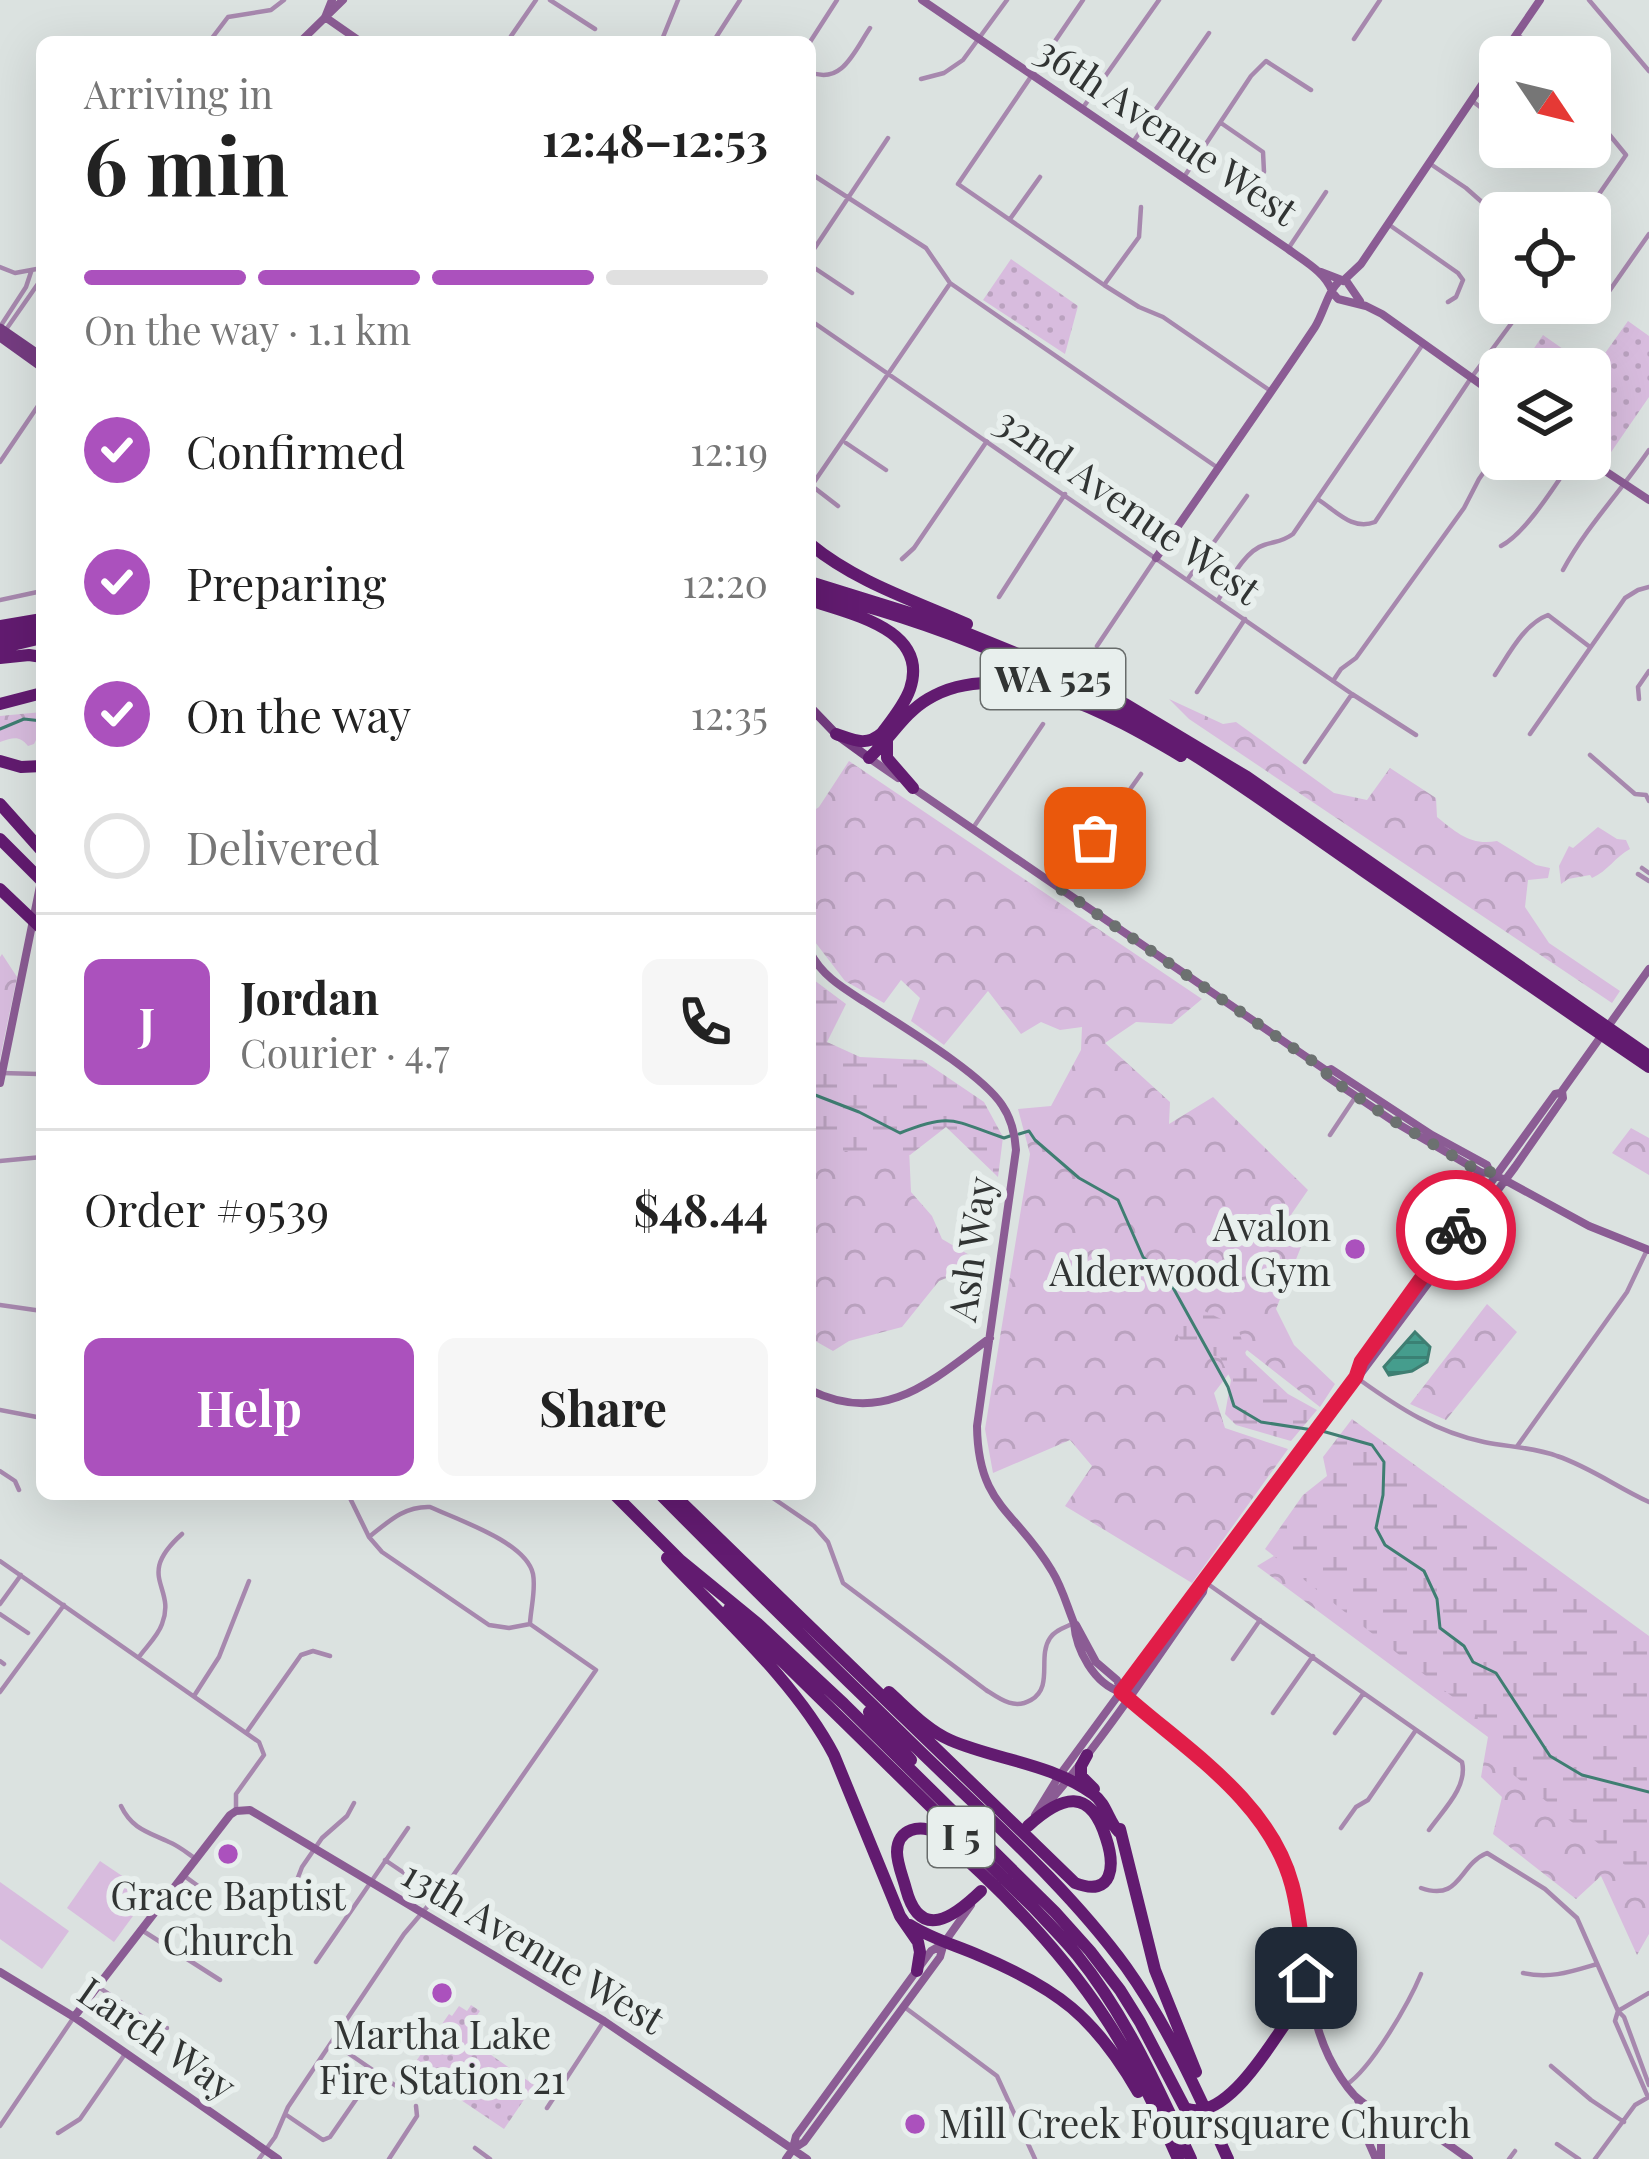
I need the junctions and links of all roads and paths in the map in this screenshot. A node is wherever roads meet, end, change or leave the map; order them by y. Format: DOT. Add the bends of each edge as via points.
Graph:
graph roads {
  1 [pos="284,0"];
  2 [pos="332,0"];
  3 [pos="343,0"];
  4 [pos="536,0"];
  5 [pos="550,0"];
  6 [pos="678,0"];
  7 [pos="740,0"];
  8 [pos="837,0"];
  9 [pos="922,0"];
  10 [pos="1006,0"];
  11 [pos="1083,0"];
  12 [pos="1159,0"];
  13 [pos="1380,0"];
  14 [pos="1540,0"];
  15 [pos="1589,0"];
  16 [pos="325,16"];
  17 [pos="870,28"];
  18 [pos="595,29"];
  19 [pos="1208,33"];
  20 [pos="1517,34"];
  21 [pos="214,36"];
  22 [pos="306,36"];
  23 [pos="353,36"];
  24 [pos="511,36"];
  25 [pos="663,36"];
  26 [pos="717,36"];
  27 [pos="814,36"];
  28 [pos="1519,36"];
  29 [pos="1354,39"];
  30 [pos="979,40"];
  31 [pos="1649,71"];
  32 [pos="816,74"];
  33 [pos="1032,75"];
  34 [pos="921,79"];
  35 [pos="1311,90"];
  36 [pos="1479,90"];
  37 [pos="1472,100"];
  38 [pos="1479,106"];
  39 [pos="1082,109"];
  40 [pos="1221,123"];
  41 [pos="1611,136"];
  42 [pos="888,138"];
  43 [pos="1133,142"];
  44 [pos="1429,164"];
  45 [pos="1264,172"];
  46 [pos="816,177"];
  47 [pos="1040,177"];
  48 [pos="1184,177"];
  49 [pos="1326,192"];
  50 [pos="1600,192"];
  51 [pos="848,197"];
  52 [pos="1479,199"];
  53 [pos="1141,207"];
  54 [pos="1010,218"];
  55 [pos="1388,224"];
  56 [pos="1649,234"];
  57 [pos="816,246"];
  58 [pos="1288,249"];
  59 [pos="1360,264"];
  60 [pos="0,267"];
  61 [pos="816,269"];
  62 [pos="36,270"];
  63 [pos="31,272"];
  64 [pos="1318,272"];
  65 [pos="1342,280"];
  66 [pos="950,283"];
  67 [pos="1104,285"];
  68 [pos="36,287"];
  69 [pos="1611,288"];
  70 [pos="1352,289"];
  71 [pos="1332,291"];
  72 [pos="852,292"];
  73 [pos="30,296"];
  74 [pos="1343,300"];
  75 [pos="1448,302"];
  76 [pos="1366,305"];
  77 [pos="1322,316"];
  78 [pos="816,324"];
  79 [pos="1511,324"];
  80 [pos="1,331"];
  81 [pos="1423,344"];
  82 [pos="36,353"];
  83 [pos="36,362"];
  84 [pos="889,373"];
  85 [pos="1472,378"];
  86 [pos="1479,383"];
  87 [pos="1272,392"];
  88 [pos="36,409"];
  89 [pos="844,441"];
  90 [pos="987,441"];
  91 [pos="1649,450"];
  92 [pos="0,462"];
  93 [pos="1218,469"];
  94 [pos="886,470"];
  95 [pos="1611,475"];
  96 [pos="1479,479"];
  97 [pos="816,480"];
  98 [pos="1559,480"];
  99 [pos="1625,484"];
  100 [pos="816,491"];
  101 [pos="1066,494"];
  102 [pos="1246,496"];
  103 [pos="1317,499"];
  104 [pos="1649,500"];
  105 [pos="838,506"];
  106 [pos="1501,546"];
  107 [pos="816,548"];
  108 [pos="1156,558"];
  109 [pos="902,559"];
  110 [pos="1563,570"];
  111 [pos="1187,580"];
  112 [pos="816,584"];
  113 [pos="1649,587"];
  114 [pos="36,592"];
  115 [pos="816,597"];
  116 [pos="999,597"];
  117 [pos="816,598"];
  118 [pos="0,600"];
  119 [pos="1218,601"];
  120 [pos="1245,619"];
  121 [pos="36,623"];
  122 [pos="36,625"];
  123 [pos="0,626"];
  124 [pos="0,638"];
  125 [pos="36,639"];
  126 [pos="1096,646"];
  127 [pos="1590,646"];
  128 [pos="0,648"];
  129 [pos="36,656"];
  130 [pos="0,658"];
  131 [pos="1649,671"];
  132 [pos="1495,675"];
  133 [pos="1073,679"];
  134 [pos="1333,680"];
  135 [pos="1197,692"];
  136 [pos="1352,694"];
  137 [pos="36,695"];
  138 [pos="1639,699"];
  139 [pos="0,704"];
  140 [pos="816,713"];
  141 [pos="1043,724"];
  142 [pos="836,734"];
  143 [pos="1530,734"];
  144 [pos="1417,735"];
  145 [pos="885,736"];
  146 [pos="1590,755"];
  147 [pos="869,758"];
  148 [pos="0,761"];
  149 [pos="1305,762"];
  150 [pos="36,766"];
  151 [pos="1141,773"];
  152 [pos="913,788"];
  153 [pos="1649,801"];
  154 [pos="0,804"];
  155 [pos="1275,811"];
  156 [pos="973,828"];
  157 [pos="0,839"];
  158 [pos="36,843"];
  159 [pos="36,872"];
  160 [pos="1059,888"];
  161 [pos="0,889"];
  162 [pos="36,908"];
  163 [pos="36,923"];
  164 [pos="816,964"];
  165 [pos="1649,969"];
  166 [pos="1649,1056"];
  167 [pos="1649,1067"];
  168 [pos="1327,1071"];
  169 [pos="36,1074"];
  170 [pos="1,1076"];
  171 [pos="1356,1096"];
  172 [pos="1330,1135"];
  173 [pos="36,1157"];
  174 [pos="0,1161"];
  175 [pos="1497,1176"];
  176 [pos="1648,1250"];
  177 [pos="0,1305"];
  178 [pos="36,1310"];
  179 [pos="990,1338"];
  180 [pos="1356,1377"];
  181 [pos="816,1392"];
  182 [pos="0,1410"];
  183 [pos="36,1417"];
  184 [pos="1517,1446"];
  185 [pos="0,1471"];
  186 [pos="19,1490"];
  187 [pos="351,1500"];
  188 [pos="617,1500"];
  189 [pos="618,1500"];
  190 [pos="666,1500"];
  191 [pos="679,1500"];
  192 [pos="775,1500"];
  193 [pos="1649,1502"];
  194 [pos="182,1534"];
  195 [pos="369,1537"];
  196 [pos="675,1556"];
  197 [pos="0,1561"];
  198 [pos="21,1575"];
  199 [pos="249,1582"];
  200 [pos="1205,1582"];
  201 [pos="777,1592"];
  202 [pos="0,1604"];
  203 [pos="65,1604"];
  204 [pos="0,1614"];
  205 [pos="1260,1620"];
  206 [pos="1074,1623"];
  207 [pos="530,1624"];
  208 [pos="28,1633"];
  209 [pos="798,1634"];
  210 [pos="330,1656"];
  211 [pos="1313,1656"];
  212 [pos="139,1657"];
  213 [pos="1233,1659"];
  214 [pos="0,1692"];
  215 [pos="1364,1693"];
  216 [pos="1125,1695"];
  217 [pos="194,1696"];
  218 [pos="1274,1712"];
  219 [pos="1417,1730"];
  220 [pos="246,1733"];
  221 [pos="1335,1733"];
  222 [pos="1087,1755"];
  223 [pos="1064,1778"];
  224 [pos="354,1803"];
  225 [pos="121,1806"];
  226 [pos="236,1810"];
  227 [pos="1028,1826"];
  228 [pos="408,1828"];
  229 [pos="1341,1828"];
  230 [pos="1429,1830"];
  231 [pos="1119,1832"];
  232 [pos="314,1850"];
  233 [pos="196,1859"];
  234 [pos="386,1860"];
  235 [pos="183,1875"];
  236 [pos="412,1879"];
  237 [pos="370,1882"];
  238 [pos="1421,1888"];
  239 [pos="981,1891"];
  240 [pos="210,1899"];
  241 [pos="421,1912"];
  242 [pos="900,1916"];
  243 [pos="269,1926"];
  244 [pos="140,1929"];
  245 [pos="944,1943"];
  246 [pos="316,1962"];
  247 [pos="1597,1964"];
  248 [pos="917,1971"];
  249 [pos="0,1972"];
  250 [pos="1523,1973"];
  251 [pos="1421,1974"];
  252 [pos="220,1981"];
  253 [pos="97,1986"];
  254 [pos="1649,1993"];
  255 [pos="903,2006"];
  256 [pos="1618,2011"];
  257 [pos="74,2017"];
  258 [pos="604,2021"];
  259 [pos="1285,2024"];
  260 [pos="167,2029"];
  261 [pos="332,2042"];
  262 [pos="125,2054"];
  263 [pos="1551,2066"];
  264 [pos="375,2072"];
  265 [pos="1346,2085"];
  266 [pos="399,2088"];
  267 [pos="1649,2093"];
  268 [pos="1357,2098"];
  269 [pos="416,2106"];
  270 [pos="547,2108"];
  271 [pos="1206,2108"];
  272 [pos="284,2114"];
  273 [pos="1382,2120"];
  274 [pos="1624,2122"];
  275 [pos="1410,2123"];
  276 [pos="0,2126"];
  277 [pos="1366,2132"];
  278 [pos="58,2133"];
  279 [pos="1384,2138"];
  280 [pos="1221,2144"];
  281 [pos="1557,2144"];
  282 [pos="475,2148"];
  283 [pos="793,2149"];
  284 [pos="1515,2151"];
  285 [pos="262,2155"];
  286 [pos="278,2159"];
  287 [pos="388,2159"];
  288 [pos="490,2159"];
  289 [pos="786,2159"];
  290 [pos="808,2159"];
  291 [pos="1035,2159"];
  292 [pos="1177,2159"];
  293 [pos="1191,2159"];
  294 [pos="1228,2159"];
  295 [pos="1378,2159"];
  296 [pos="1468,2159"];
  297 [pos="1509,2159"];
  298 [pos="1579,2159"];
  299 [pos="1595,2159"];
  1 -- 21 [label="street" via="272,10 228,17"];
  2 -- 16 [label="main road"];
  3 -- 16 [label="main road"];
  4 -- 24 [label="street"];
  5 -- 18 [label="street"];
  6 -- 25 [label="street"];
  7 -- 26 [label="street"];
  8 -- 27 [label="street"];
  9 -- 30 [label="main road, 36th Avenue West"];
  10 -- 30 [label="street"];
  11 -- 33 [label="street"];
  12 -- 39 [label="street"];
  13 -- 29 [label="street"];
  14 -- 20 [label="main road"];
  15 -- 31 [label="street"];
  16 -- 22 [label="main road"];
  16 -- 23 [label="main road"];
  17 -- 32 [label="street" via="837,73"];
  19 -- 43 [label="street"];
  20 -- 28 [label="street"];
  30 -- 33 [label="main road, 36th Avenue West"];
  30 -- 34 [label="street" via="953,68"];
  33 -- 39 [label="main road, 36th Avenue West"];
  33 -- 54 [label="street" via="958,184"];
  35 -- 40 [label="street" via="1266,61"];
  36 -- 37 [label="main road"];
  37 -- 38 [label="street"];
  37 -- 44 [label="main road"];
  39 -- 43 [label="main road, 36th Avenue West"];
  40 -- 45 [label="street" via="1263,152"];
  40 -- 48 [label="street"];
  41 -- 50 [label="street" via="1626,154"];
  42 -- 51 [label="street"];
  43 -- 48 [label="main road, 36th Avenue West"];
  44 -- 52 [label="street"];
  44 -- 55 [label="main road"];
  46 -- 51 [label="street"];
  47 -- 54 [label="street"];
  48 -- 58 [label="main road, 36th Avenue West"];
  49 -- 58 [label="street"];
  51 -- 57 [label="street"];
  51 -- 66 [label="street" via="926,248"];
  53 -- 67 [label="street" via="1139,237"];
  54 -- 67 [label="street"];
  55 -- 59 [label="main road"];
  55 -- 75 [label="street" via="1458,273 1463,280"];
  56 -- 69 [label="street"];
  58 -- 64 [label="main road, 36th Avenue West"];
  59 -- 65 [label="main road"];
  59 -- 70 [label="main road"];
  60 -- 63 [label="street"];
  61 -- 72 [label="street"];
  62 -- 63 [label="street"];
  63 -- 73 [label="street"];
  63 -- 80 [label="street"];
  64 -- 65 [label="main road, 36th Avenue West"];
  64 -- 71 [label="main road, 36th Avenue West"];
  65 -- 70 [label="main road"];
  65 -- 71 [label="main road"];
  66 -- 84 [label="street"];
  66 -- 93 [label="street"];
  67 -- 87 [label="street"];
  68 -- 73 [label="street"];
  70 -- 74 [label="main road"];
  70 -- 76 [label="main road"];
  71 -- 74 [label="main road"];
  71 -- 77 [label="main road"];
  73 -- 80 [label="street"];
  74 -- 76 [label="main road"];
  74 -- 77 [label="main road"];
  76 -- 81 [label="main road"];
  77 -- 87 [label="main road"];
  78 -- 84 [label="street, 32nd Avenue West"];
  79 -- 85 [label="street"];
  80 -- 82 [label="main road"];
  80 -- 83 [label="main road"];
  81 -- 85 [label="main road"];
  81 -- 103 [label="street"];
  84 -- 89 [label="street"];
  84 -- 90 [label="street, 32nd Avenue West"];
  85 -- 86 [label="main road"];
  85 -- 103 [label="street" via="1375,522 1352,524"];
  87 -- 93 [label="main road"];
  88 -- 92 [label="street"];
  89 -- 94 [label="street"];
  89 -- 97 [label="street"];
  90 -- 101 [label="street, 32nd Avenue West"];
  90 -- 109 [label="street"];
  91 -- 99 [label="street"];
  93 -- 108 [label="main road"];
  95 -- 99 [label="main road"];
  96 -- 134 [label="street"];
  98 -- 106 [label="street"];
  99 -- 104 [label="main road"];
  99 -- 110 [label="street"];
  100 -- 105 [label="street"];
  101 -- 108 [label="street, 32nd Avenue West"];
  101 -- 116 [label="street"];
  102 -- 111 [label="street"];
  103 -- 119 [label="street" via="1293,535 1250,554"];
  107 -- 133 [label="highway" via="872,584 1068,670"];
  108 -- 111 [label="street, 32nd Avenue West"];
  108 -- 126 [label="street"];
  111 -- 119 [label="street, 32nd Avenue West"];
  112 -- 133 [label="highway, WA 525" via="960,630"];
  113 -- 127 [label="street" via="1630,593"];
  114 -- 118 [label="street"];
  115 -- 155 [label="highway, WA 525" via="1029,667 1172,741"];
  117 -- 145 [label="highway" via="903,643 910,688"];
  119 -- 120 [label="street, 32nd Avenue West"];
  120 -- 134 [label="street, 32nd Avenue West"];
  120 -- 135 [label="street"];
  121 -- 123 [label="highway"];
  122 -- 124 [label="highway"];
  125 -- 128 [label="highway"];
  127 -- 132 [label="street" via="1548,615"];
  127 -- 143 [label="street"];
  129 -- 130 [label="highway"];
  131 -- 138 [label="street"];
  133 -- 166 [label="highway, WA 525" via="1247,777"];
  134 -- 136 [label="street, 32nd Avenue West"];
  136 -- 144 [label="street, 32nd Avenue West"];
  136 -- 149 [label="street"];
  137 -- 139 [label="highway"];
  140 -- 142 [label="main road"];
  141 -- 156 [label="street"];
  142 -- 145 [label="highway" via="868,742"];
  142 -- 147 [label="main road"];
  145 -- 147 [label="highway"];
  145 -- 152 [label="highway" via="887,758"];
  145 -- 155 [label="highway" via="942,691 1016,684 1134,730"];
  146 -- 153 [label="street"];
  147 -- 152 [label="main road"];
  148 -- 150 [label="highway"];
  151 -- 160 [label="street"];
  152 -- 156 [label="main road"];
  154 -- 158 [label="highway"];
  155 -- 167 [label="highway, WA 525"];
  156 -- 160 [label="main road"];
  157 -- 159 [label="highway"];
  160 -- 168 [label="main road"];
  161 -- 163 [label="highway"];
  162 -- 170 [label="main road"];
  164 -- 179 [label="main road, Ash Way" via="1001,1102 1016,1150"];
  165 -- 175 [label="main road" via="1563,1098"];
  168 -- 171 [label="main road"];
  168 -- 175 [label="main road"];
  169 -- 170 [label="street"];
  171 -- 172 [label="street"];
  171 -- 175 [label="main road"];
  173 -- 174 [label="street"];
  175 -- 176 [label="main road"];
  175 -- 180 [label="main road"];
  176 -- 184 [label="street"];
  177 -- 178 [label="street"];
  179 -- 181 [label="main road" via="896,1399 856,1402"];
  179 -- 206 [label="main road, Ash Way" via="976,1426 981,1470 1052,1570"];
  180 -- 184 [label="street" via="1431,1426"];
  180 -- 200 [label="main road"];
  182 -- 183 [label="street"];
  184 -- 193 [label="street" via="1581,1465"];
  185 -- 186 [label="street"];
  187 -- 195 [label="street"];
  188 -- 242 [label="highway" via="810,1715"];
  189 -- 196 [label="highway, I 5"];
  190 -- 209 [label="highway, I 5"];
  191 -- 201 [label="highway"];
  192 -- 206 [label="street" via="828,1542 844,1583 1008,1703 1037,1695 1047,1642"];
  194 -- 212 [label="street" via="163,1551 162,1626"];
  195 -- 207 [label="street" via="489,1625"];
  195 -- 207 [label="street" via="416,1506 514,1547 532,1572"];
  196 -- 271 [label="highway" via="844,1704 1055,1912 1120,1990 1185,2108"];
  196 -- 293 [label="highway, I 5" via="1078,1956 1149,2067"];
  197 -- 198 [label="street"];
  198 -- 202 [label="street"];
  198 -- 203 [label="street"];
  199 -- 217 [label="street"];
  200 -- 205 [label="street"];
  200 -- 216 [label="main road"];
  201 -- 223 [label="highway" via="941,1736"];
  201 -- 227 [label="highway" via="1075,1883 1092,1887 1109,1876 1112,1856 1089,1806 1059,1804"];
  203 -- 212 [label="street"];
  203 -- 214 [label="street"];
  204 -- 208 [label="street"];
  205 -- 211 [label="street"];
  205 -- 213 [label="street"];
  206 -- 216 [label="main road, Ash Way"];
  207 -- 241 [label="street" via="596,1670"];
  209 -- 271 [label="highway" via="1088,1940 1129,1995 1188,2103"];
  209 -- 280 [label="highway, I 5" via="1104,1938 1154,2010"];
  210 -- 220 [label="street" via="301,1654"];
  211 -- 215 [label="street"];
  211 -- 218 [label="street"];
  212 -- 217 [label="street"];
  215 -- 219 [label="street"];
  215 -- 221 [label="street"];
  216 -- 222 [label="main road"];
  216 -- 223 [label="main road"];
  216 -- 265 [label="main road, Ash Way" via="1246,1803 1274,1842 1292,1885 1314,2021"];
  217 -- 220 [label="street"];
  219 -- 229 [label="street"];
  219 -- 230 [label="street" via="1465,1771"];
  220 -- 226 [label="street" via="265,1751 236,1794"];
  222 -- 223 [label="main road"];
  222 -- 231 [label="highway" via="1081,1776 1107,1798"];
  223 -- 227 [label="main road"];
  223 -- 231 [label="highway" via="1095,1796"];
  224 -- 232 [label="street"];
  225 -- 233 [label="street" via="145,1833"];
  226 -- 232 [label="main road, 13th Avenue West" via="250,1810"];
  226 -- 233 [label="main road"];
  227 -- 239 [label="main road"];
  228 -- 234 [label="street"];
  231 -- 280 [label="highway" via="1150,1954"];
  232 -- 237 [label="main road, 13th Avenue West"];
  232 -- 243 [label="street"];
  233 -- 235 [label="main road"];
  234 -- 236 [label="street"];
  234 -- 237 [label="street"];
  235 -- 240 [label="street"];
  235 -- 244 [label="main road"];
  237 -- 241 [label="main road, 13th Avenue West"];
  237 -- 246 [label="street"];
  238 -- 247 [label="street" via="1447,1891 1487,1853 1577,1918"];
  239 -- 245 [label="main road"];
  239 -- 292 [label="highway" via="950,1917 920,1916 898,1858 901,1839 918,1827 938,1833 1070,1970 1136,2069"];
  241 -- 258 [label="main road, 13th Avenue West"];
  241 -- 261 [label="street"];
  242 -- 245 [label="highway"];
  242 -- 248 [label="highway" via="918,1942"];
  244 -- 252 [label="street"];
  244 -- 253 [label="main road"];
  245 -- 248 [label="main road"];
  245 -- 255 [label="main road"];
  245 -- 292 [label="highway" via="1024,1975 1080,2013 1124,2067"];
  247 -- 250 [label="street" via="1543,1978"];
  247 -- 256 [label="street"];
  248 -- 283 [label="main road"];
  249 -- 257 [label="main road, Larch Way"];
  251 -- 265 [label="street"];
  253 -- 257 [label="main road"];
  253 -- 260 [label="street"];
  254 -- 256 [label="street"];
  255 -- 283 [label="main road"];
  255 -- 291 [label="street" via="997,2077"];
  256 -- 267 [label="street"];
  256 -- 267 [label="street" via="1615,2021"];
  257 -- 262 [label="main road, Larch Way"];
  257 -- 276 [label="street"];
  258 -- 270 [label="street"];
  258 -- 283 [label="main road, 13th Avenue West"];
  259 -- 271 [label="highway" via="1250,2074"];
  261 -- 264 [label="street"];
  261 -- 272 [label="street"];
  262 -- 278 [label="street" via="80,2119"];
  262 -- 285 [label="main road, Larch Way"];
  263 -- 274 [label="street"];
  264 -- 266 [label="street"];
  264 -- 272 [label="street" via="326,2139"];
  265 -- 268 [label="main road, Ash Way"];
  267 -- 274 [label="street"];
  268 -- 273 [label="main road, Ash Way"];
  268 -- 277 [label="main road, Ash Way"];
  269 -- 287 [label="street"];
  272 -- 285 [label="street"];
  273 -- 275 [label="main road"];
  273 -- 277 [label="main road" via="1371,2119"];
  273 -- 279 [label="main road"];
  274 -- 299 [label="street"];
  275 -- 279 [label="main road"];
  275 -- 296 [label="main road"];
  277 -- 279 [label="main road" via="1374,2141"];
  277 -- 295 [label="main road, Ash Way"];
  279 -- 295 [label="main road, Ash Way"];
  280 -- 294 [label="highway, I 5"];
  281 -- 298 [label="street"];
  282 -- 288 [label="street"];
  283 -- 289 [label="main road"];
  283 -- 290 [label="main road, 13th Avenue West"];
  284 -- 297 [label="street"];
  285 -- 286 [label="main road, Larch Way"];
}
